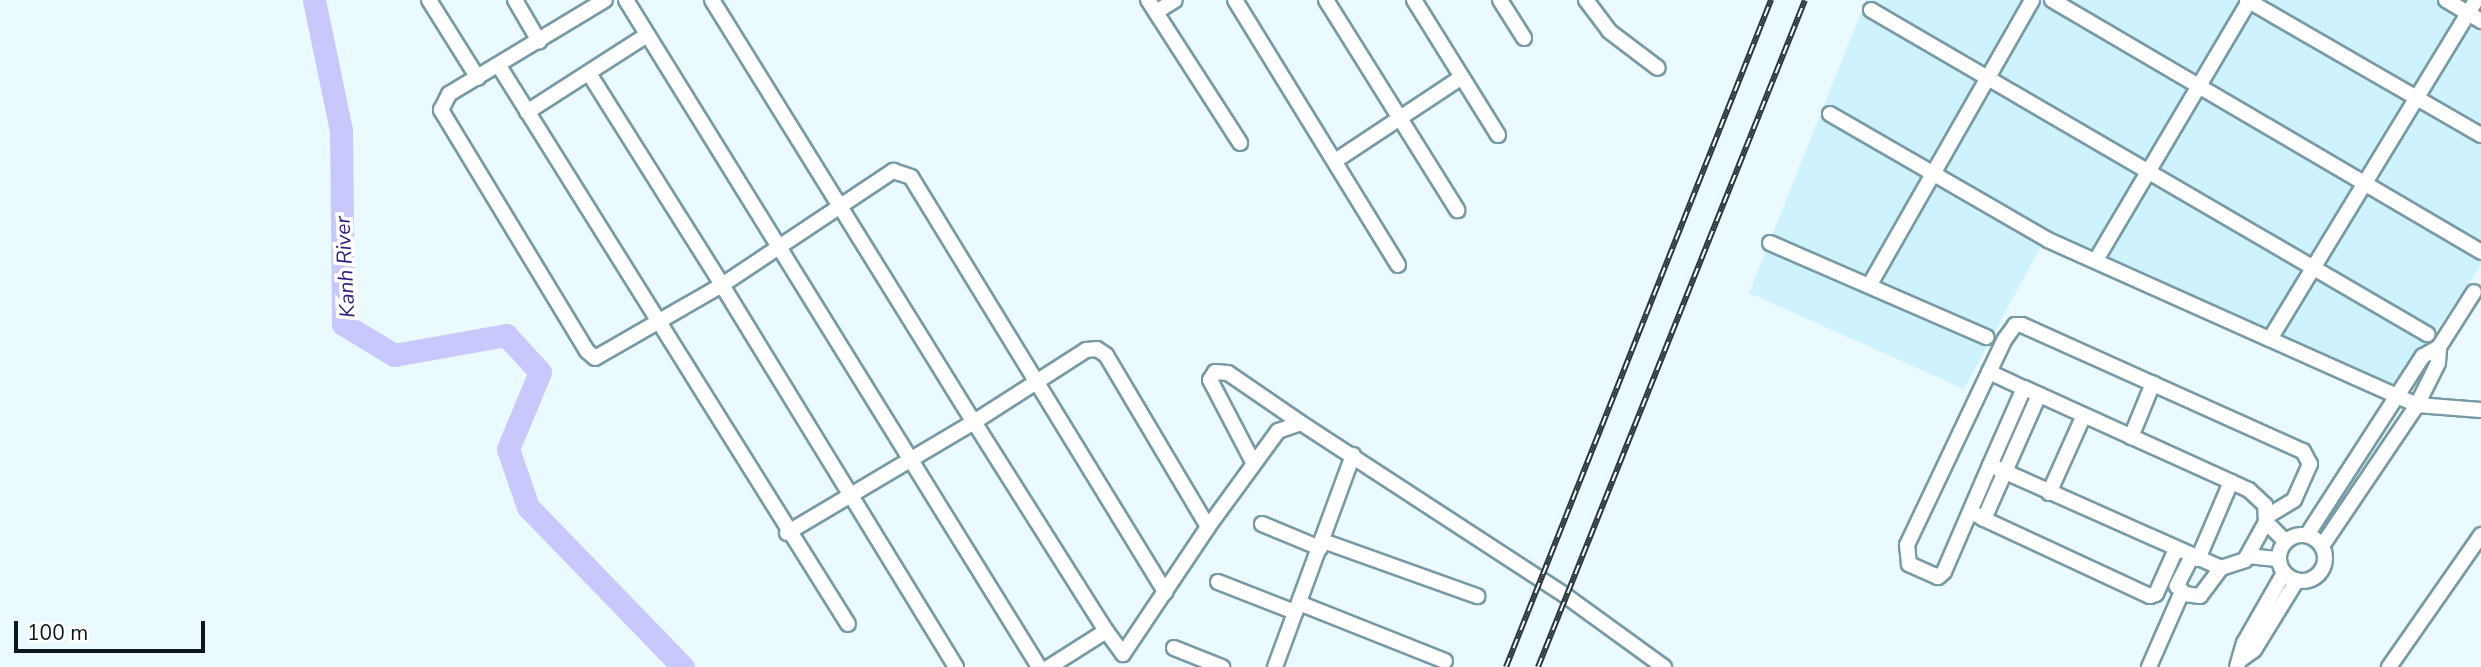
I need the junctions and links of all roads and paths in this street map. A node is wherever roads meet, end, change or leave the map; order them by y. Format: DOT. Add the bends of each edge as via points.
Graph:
graph roads {
  1 [pos="429,0"];
  2 [pos="514,0"];
  3 [pos="603,0"];
  4 [pos="626,0"];
  5 [pos="712,0"];
  6 [pos="1175,0"];
  7 [pos="1235,0"];
  8 [pos="1326,0"];
  9 [pos="1414,0"];
  10 [pos="1500,0"];
  11 [pos="1586,0"];
  12 [pos="2032,0"];
  13 [pos="2052,0"];
  14 [pos="2249,0"];
  15 [pos="2446,0"];
  16 [pos="2476,0"];
  17 [pos="1152,6"];
  18 [pos="1871,10"];
  19 [pos="2474,17"];
  20 [pos="647,35"];
  21 [pos="1524,38"];
  22 [pos="539,41"];
  23 [pos="499,66"];
  24 [pos="1658,68"];
  25 [pos="590,75"];
  26 [pos="1462,77"];
  27 [pos="1988,77"];
  28 [pos="478,78"];
  29 [pos="2199,86"];
  30 [pos="2414,96"];
  31 [pos="527,112"];
  32 [pos="1830,114"];
  33 [pos="1399,117"];
  34 [pos="1498,135"];
  35 [pos="2481,135"];
  36 [pos="1240,143"];
  37 [pos="1335,161"];
  38 [pos="2149,171"];
  39 [pos="1933,173"];
  40 [pos="2363,183"];
  41 [pos="841,209"];
  42 [pos="1457,210"];
  43 [pos="1770,243"];
  44 [pos="782,247"];
  45 [pos="2481,252"];
  46 [pos="2096,260"];
  47 [pos="1398,265"];
  48 [pos="2313,267"];
  49 [pos="722,285"];
  50 [pos="1869,286"];
  51 [pos="2474,292"];
  52 [pos="659,324"];
  53 [pos="2427,334"];
  54 [pos="1986,338"];
  55 [pos="2270,339"];
  56 [pos="2439,347"];
  57 [pos="1989,372"];
  58 [pos="1040,383"];
  59 [pos="2152,383"];
  60 [pos="2024,388"];
  61 [pos="2039,395"];
  62 [pos="2396,396"];
  63 [pos="2417,405"];
  64 [pos="2481,410"];
  65 [pos="2084,415"];
  66 [pos="974,422"];
  67 [pos="1301,423"];
  68 [pos="2131,437"];
  69 [pos="1353,455"];
  70 [pos="910,459"];
  71 [pos="1254,464"];
  72 [pos="1990,465"];
  73 [pos="2004,472"];
  74 [pos="2231,482"];
  75 [pos="2049,493"];
  76 [pos="851,495"];
  77 [pos="1970,512"];
  78 [pos="1984,519"];
  79 [pos="2267,519"];
  80 [pos="1262,524"];
  81 [pos="1208,527"];
  82 [pos="787,533"];
  83 [pos="2307,535"];
  84 [pos="2481,535"];
  85 [pos="2286,541"];
  86 [pos="1321,544"];
  87 [pos="2322,546"];
  88 [pos="2176,550"];
  89 [pos="2248,556"];
  90 [pos="2195,558"];
  91 [pos="2221,568"];
  92 [pos="2286,571"];
  93 [pos="1218,582"];
  94 [pos="1165,592"];
  95 [pos="2186,594"];
  96 [pos="1477,596"];
  97 [pos="1297,608"];
  98 [pos="848,624"];
  99 [pos="1106,631"];
  100 [pos="2165,640"];
  101 [pos="1174,648"];
  102 [pos="1123,654"];
  103 [pos="1446,660"];
  104 [pos="2238,664"];
  105 [pos="957,667"];
  106 [pos="1039,667"];
  107 [pos="1049,667"];
  108 [pos="1114,667"];
  109 [pos="1222,667"];
  110 [pos="1275,667"];
  111 [pos="1664,667"];
  112 [pos="2149,667"];
  113 [pos="2157,667"];
  114 [pos="2389,667"];
  1 -- 28 [label="street"];
  2 -- 22 [label="street"];
  3 -- 22 [label="street"];
  4 -- 20 [label="street"];
  5 -- 41 [label="street"];
  6 -- 17 [label="street"];
  7 -- 37 [label="street"];
  8 -- 33 [label="street"];
  9 -- 26 [label="street"];
  10 -- 21 [label="street"];
  11 -- 24 [label="street" via="1609,31"];
  12 -- 27 [label="street"];
  13 -- 29 [label="street"];
  14 -- 29 [label="street"];
  14 -- 30 [label="street"];
  15 -- 19 [label="street"];
  16 -- 19 [label="street"];
  17 -- 36 [label="street"];
  18 -- 27 [label="street"];
  19 -- 30 [label="street"];
  20 -- 25 [label="street"];
  20 -- 44 [label="street"];
  22 -- 23 [label="street"];
  23 -- 28 [label="street"];
  23 -- 31 [label="street"];
  25 -- 31 [label="street"];
  25 -- 49 [label="street"];
  26 -- 33 [label="street"];
  26 -- 34 [label="street"];
  27 -- 38 [label="street"];
  27 -- 39 [label="street"];
  28 -- 52 [label="street" via="449,93 441,110 587,351 602,358"];
  29 -- 38 [label="street"];
  29 -- 40 [label="street"];
  30 -- 35 [label="street"];
  30 -- 40 [label="street"];
  31 -- 52 [label="street"];
  32 -- 39 [label="street"];
  33 -- 37 [label="street"];
  33 -- 42 [label="street"];
  37 -- 47 [label="street"];
  38 -- 46 [label="street"];
  38 -- 48 [label="street"];
  39 -- 46 [label="street" via="2048,240"];
  39 -- 50 [label="street"];
  40 -- 45 [label="street"];
  40 -- 48 [label="street"];
  41 -- 44 [label="street"];
  41 -- 58 [label="street" via="893,171 911,177 980,295"];
  41 -- 66 [label="street"];
  43 -- 50 [label="street"];
  44 -- 49 [label="street"];
  44 -- 70 [label="street"];
  46 -- 55 [label="street"];
  48 -- 53 [label="street"];
  48 -- 55 [label="street"];
  49 -- 52 [label="street"];
  49 -- 76 [label="street"];
  50 -- 54 [label="street"];
  51 -- 56 [label="street"];
  52 -- 82 [label="street"];
  55 -- 62 [label="street"];
  56 -- 62 [label="street" via="2423,356"];
  56 -- 63 [label="street" via="2438,363"];
  57 -- 59 [label="street" via="2010,330 2022,325"];
  57 -- 60 [label="street"];
  57 -- 77 [label="street" via="1907,545 1906,560 1938,577"];
  58 -- 66 [label="street"];
  58 -- 81 [label="street" via="1086,350 1097,349 1105,355"];
  58 -- 94 [label="street"];
  59 -- 68 [label="street"];
  59 -- 79 [label="street" via="2308,456 2308,473 2294,500"];
  60 -- 61 [label="street"];
  60 -- 72 [label="street"];
  61 -- 65 [label="street"];
  61 -- 73 [label="street"];
  62 -- 63 [label="street"];
  62 -- 83 [label="street"];
  63 -- 64 [label="street"];
  63 -- 87 [label="street"];
  65 -- 68 [label="street"];
  65 -- 75 [label="street"];
  66 -- 70 [label="street"];
  66 -- 99 [label="street"];
  67 -- 69 [label="street"];
  67 -- 71 [label="street" via="1278,431"];
  67 -- 71 [label="street" via="1227,373 1215,372 1210,380"];
  68 -- 74 [label="street"];
  69 -- 86 [label="street"];
  69 -- 111 [label="street"];
  70 -- 76 [label="street"];
  70 -- 106 [label="street"];
  71 -- 81 [label="street"];
  72 -- 73 [label="street"];
  72 -- 77 [label="street"];
  73 -- 75 [label="street"];
  73 -- 78 [label="street"];
  74 -- 79 [label="street" via="2260,498"];
  74 -- 90 [label="street"];
  75 -- 88 [label="street"];
  76 -- 82 [label="street"];
  76 -- 105 [label="street"];
  77 -- 78 [label="street"];
  78 -- 88 [label="street" via="2150,596 2156,594"];
  79 -- 85 [label="street"];
  79 -- 89 [label="street"];
  80 -- 86 [label="street"];
  81 -- 94 [label="street"];
  82 -- 98 [label="street"];
  83 -- 85 [label="street"];
  83 -- 87 [label="street"];
  84 -- 114 [label="street"];
  85 -- 92 [label="street"];
  86 -- 96 [label="street"];
  86 -- 97 [label="street"];
  87 -- 92 [label="street" via="2322,569 2311,579"];
  88 -- 90 [label="street"];
  89 -- 91 [label="street" via="2239,566"];
  89 -- 92 [label="street"];
  90 -- 91 [label="street"];
  90 -- 95 [label="street" via="2177,586"];
  91 -- 95 [label="street" via="2203,593"];
  92 -- 104 [label="street" via="2244,643"];
  93 -- 97 [label="street"];
  94 -- 102 [label="street"];
  95 -- 100 [label="street"];
  97 -- 103 [label="street"];
  97 -- 110 [label="street"];
  99 -- 102 [label="street"];
  99 -- 107 [label="street"];
  100 -- 112 [label="street"];
  100 -- 113 [label="street"];
  101 -- 109 [label="street"];
  102 -- 108 [label="street"];
}
